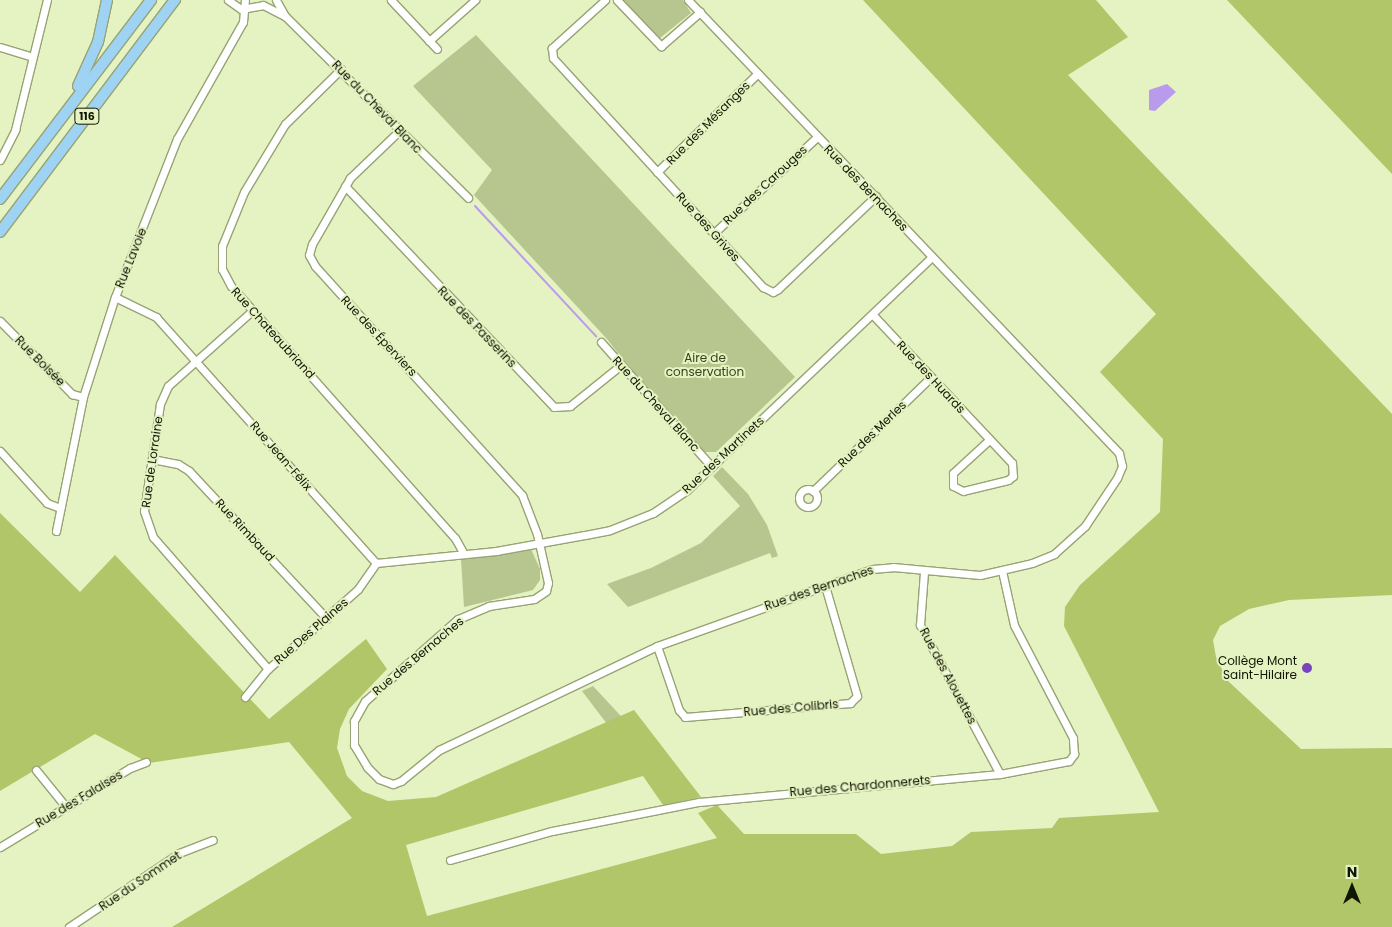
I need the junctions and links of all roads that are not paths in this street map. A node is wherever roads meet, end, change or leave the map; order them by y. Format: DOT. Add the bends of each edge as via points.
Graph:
graph roads {
  1 [pos="47,0"];
  2 [pos="107,0"];
  3 [pos="151,0"];
  4 [pos="175,0"];
  5 [pos="228,0"];
  6 [pos="245,0"];
  7 [pos="276,0"];
  8 [pos="391,0"];
  9 [pos="475,0"];
  10 [pos="605,0"];
  11 [pos="617,0"];
  12 [pos="688,0"];
  13 [pos="245,10"];
  14 [pos="700,12"];
  15 [pos="286,16"];
  16 [pos="429,41"];
  17 [pos="0,47"];
  18 [pos="437,49"];
  19 [pos="32,57"];
  20 [pos="341,69"];
  21 [pos="758,73"];
  22 [pos="58,120"];
  23 [pos="399,131"];
  24 [pos="817,137"];
  25 [pos="2,153"];
  26 [pos="0,160"];
  27 [pos="658,172"];
  28 [pos="345,186"];
  29 [pos="876,196"];
  30 [pos="468,198"];
  31 [pos="0,199"];
  32 [pos="0,232"];
  33 [pos="714,233"];
  34 [pos="931,258"];
  35 [pos="115,297"];
  36 [pos="252,310"];
  37 [pos="873,315"];
  38 [pos="0,321"];
  39 [pos="601,342"];
  40 [pos="196,358"];
  41 [pos="621,365"];
  42 [pos="931,377"];
  43 [pos="83,397"];
  44 [pos="989,440"];
  45 [pos="0,450"];
  46 [pos="152,459"];
  47 [pos="711,466"];
  48 [pos="813,491"];
  49 [pos="60,508"];
  50 [pos="56,531"];
  51 [pos="539,542"];
  52 [pos="464,554"];
  53 [pos="376,563"];
  54 [pos="924,572"];
  55 [pos="1002,572"];
  56 [pos="825,586"];
  57 [pos="328,619"];
  58 [pos="657,646"];
  59 [pos="268,669"];
  60 [pos="245,697"];
  61 [pos="146,762"];
  62 [pos="36,770"];
  63 [pos="1000,774"];
  64 [pos="66,807"];
  65 [pos="213,840"];
  66 [pos="0,847"];
  67 [pos="450,860"];
  68 [pos="69,927"];
  1 -- 19 [label="street"];
  2 -- 22 [label="main road" via="89,65"];
  3 -- 22 [label="main road, 116"];
  4 -- 32 [label="main road, 116"];
  5 -- 13 [label="street"];
  6 -- 13 [label="street, Rue Lavoie"];
  7 -- 15 [label="street, Rue du Cheval Blanc"];
  8 -- 16 [label="street"];
  9 -- 16 [label="street"];
  10 -- 27 [label="street, Rue des Grives" via="552,48 551,54"];
  11 -- 14 [label="street" via="661,46"];
  12 -- 14 [label="street, Rue des Bernaches"];
  13 -- 15 [label="street, Rue du Cheval Blanc" via="264,5"];
  13 -- 35 [label="street, Rue Lavoie" via="239,29 177,139"];
  14 -- 21 [label="street, Rue des Bernaches"];
  15 -- 20 [label="street, Rue du Cheval Blanc"];
  16 -- 18 [label="street"];
  17 -- 19 [label="street"];
  19 -- 25 [label="street" via="15,130"];
  20 -- 23 [label="street, Rue du Cheval Blanc"];
  20 -- 36 [label="street, Rue Chateaubriand" via="286,124 244,192 222,246 220,262 226,277"];
  21 -- 24 [label="street, Rue des Bernaches"];
  21 -- 27 [label="street, Rue des Mésanges"];
  22 -- 31 [label="main road, 116"];
  23 -- 28 [label="street, Rue des Éperviers"];
  23 -- 30 [label="street, Rue du Cheval Blanc"];
  24 -- 29 [label="street, Rue des Bernaches"];
  24 -- 33 [label="street, Rue des Carouges"];
  25 -- 26 [label="street"];
  27 -- 33 [label="street, Rue des Grives"];
  28 -- 41 [label="street, Rue des Passerins" via="554,407 570,406"];
  28 -- 51 [label="street, Rue des Éperviers" via="312,244 309,255 312,262 505,473 529,509"];
  29 -- 33 [label="street, Rue des Grives" via="773,292 762,287"];
  29 -- 34 [label="street, Rue des Bernaches"];
  34 -- 37 [label="street, Rue des Martinets"];
  34 -- 55 [label="street, Rue des Bernaches" via="1115,447 1121,459 1118,478 1076,537 1045,559"];
  35 -- 40 [label="street, Rue Jean-Félix" via="156,317"];
  35 -- 43 [label="street, Rue Lavoie"];
  36 -- 40 [label="street, Rue de Lorraine"];
  36 -- 52 [label="street, Rue Chateaubriand" via="455,538"];
  37 -- 42 [label="street, Rue des Huards"];
  37 -- 47 [label="street, Rue des Martinets"];
  38 -- 43 [label="street, Rue Boisée" via="72,394"];
  39 -- 41 [label="street, Rue du Cheval Blanc"];
  40 -- 46 [label="street, Rue de Lorraine" via="175,377 164,394"];
  40 -- 53 [label="street, Rue Jean-Félix"];
  41 -- 47 [label="street, Rue du Cheval Blanc"];
  42 -- 44 [label="street, Rue des Huards"];
  42 -- 48 [label="street, Rue des Merles"];
  43 -- 49 [label="street, Rue Lavoie"];
  44 -- 44 [label="street, Rue des Huards" via="1012,464 1013,476 963,491 953,486 953,473"];
  45 -- 49 [label="street" via="47,503"];
  46 -- 57 [label="street, Rue Rimbaud" via="178,464 189,471"];
  46 -- 59 [label="street, Rue de Lorraine" via="144,511 148,528"];
  47 -- 51 [label="street, Rue des Martinets" via="669,504 634,523"];
  49 -- 50 [label="street, Rue Lavoie"];
  51 -- 52 [label="street, Rue des Martinets"];
  51 -- 58 [label="street, Rue des Bernaches" via="548,583 541,596 480,609 458,619 365,701 354,722 354,745 367,767 380,779 393,784 401,781 439,750"];
  52 -- 53 [label="street"];
  53 -- 57 [label="street, Rue Des Plaines" via="358,589"];
  54 -- 55 [label="street, Rue des Bernaches" via="972,576"];
  54 -- 56 [label="street, Rue des Bernaches" via="882,567"];
  54 -- 63 [label="street, Rue des Alouettes" via="920,625"];
  55 -- 63 [label="street, Rue des Chardonnerets" via="1014,625 1075,747 1069,761"];
  56 -- 58 [label="street, Rue des Bernaches"];
  56 -- 58 [label="street, Rue des Colibris" via="856,696 850,703 685,717 679,710"];
  57 -- 59 [label="street, Rue Des Plaines"];
  59 -- 60 [label="street, Rue Des Plaines"];
  61 -- 64 [label="street, Rue des Falaises"];
  62 -- 64 [label="street"];
  63 -- 67 [label="street, Rue des Chardonnerets" via="700,802 552,831"];
  64 -- 66 [label="street, Rue des Falaises"];
  65 -- 68 [label="street, Rue du Sommet" via="168,860"];
}
